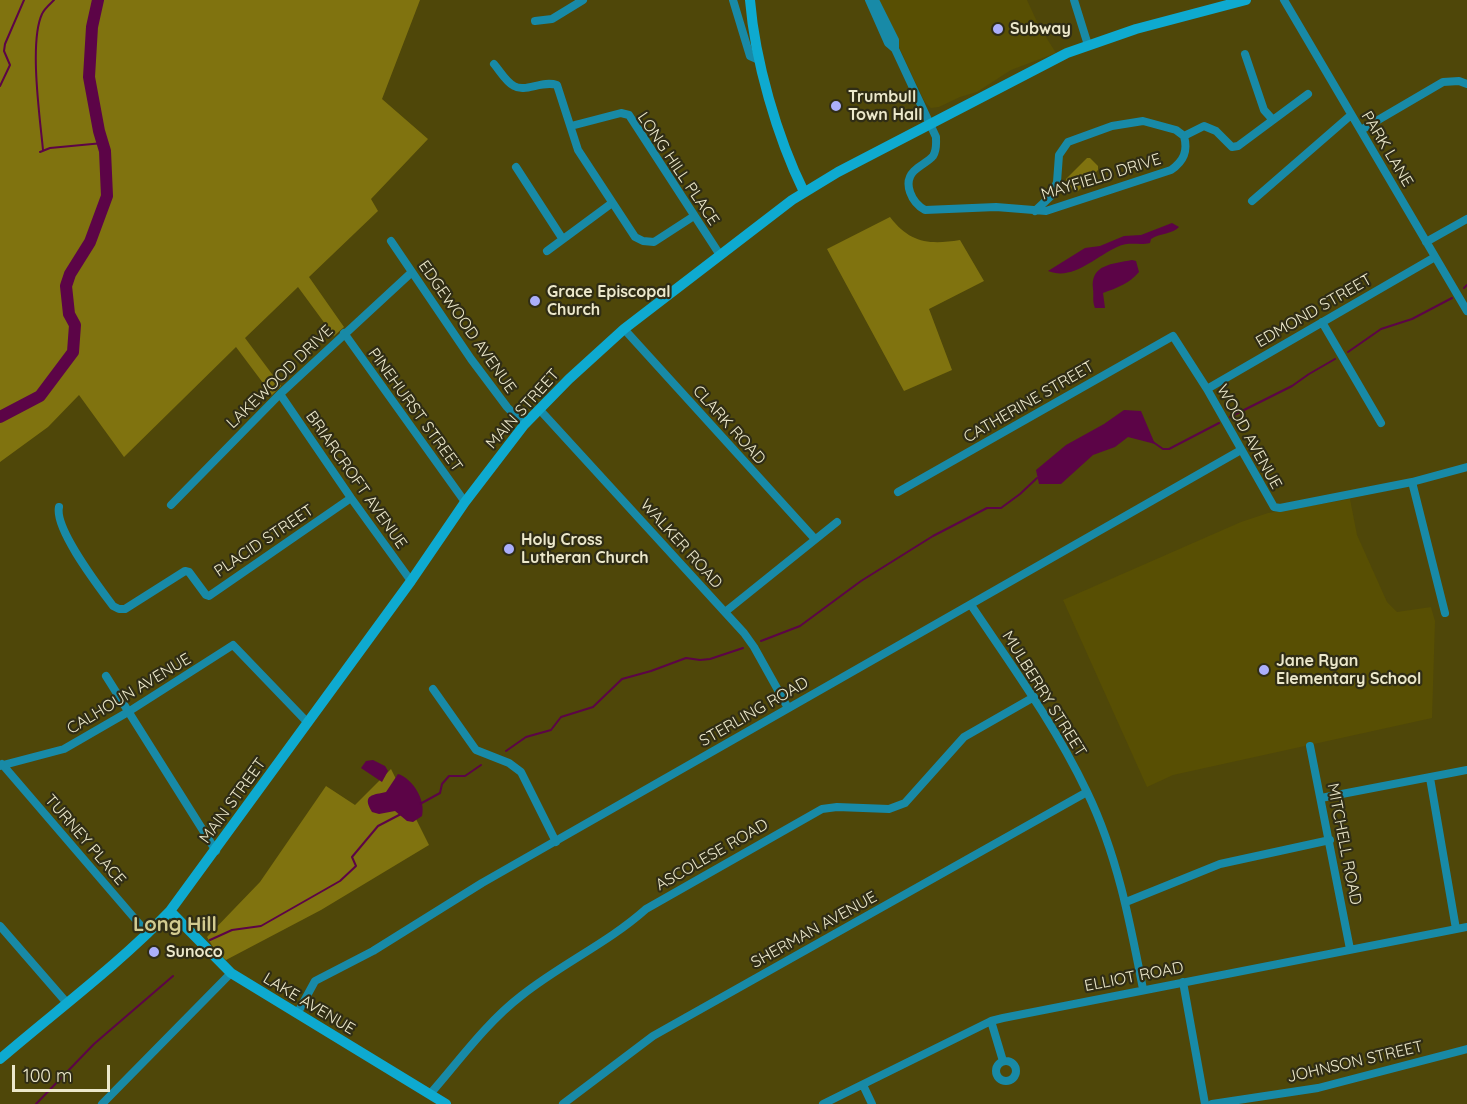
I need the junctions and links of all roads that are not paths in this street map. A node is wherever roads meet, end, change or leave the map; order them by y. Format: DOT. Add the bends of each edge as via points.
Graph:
graph roads {
  1 [pos="583,0"];
  2 [pos="734,0"];
  3 [pos="750,0"];
  4 [pos="869,0"];
  5 [pos="875,0"];
  6 [pos="1074,0"];
  7 [pos="1246,0"];
  8 [pos="1284,0"];
  9 [pos="882,20"];
  10 [pos="535,21"];
  11 [pos="1088,45"];
  12 [pos="1245,54"];
  13 [pos="759,60"];
  14 [pos="494,64"];
  15 [pos="1467,84"];
  16 [pos="1308,94"];
  17 [pos="1351,115"];
  18 [pos="1273,120"];
  19 [pos="931,125"];
  20 [pos="571,126"];
  21 [pos="1361,130"];
  22 [pos="1184,136"];
  23 [pos="516,167"];
  24 [pos="804,192"];
  25 [pos="1252,201"];
  26 [pos="612,203"];
  27 [pos="1035,211"];
  28 [pos="694,216"];
  29 [pos="1467,219"];
  30 [pos="562,238"];
  31 [pos="391,241"];
  32 [pos="1426,242"];
  33 [pos="547,251"];
  34 [pos="720,255"];
  35 [pos="1435,257"];
  36 [pos="412,272"];
  37 [pos="1467,311"];
  38 [pos="1322,322"];
  39 [pos="624,329"];
  40 [pos="344,333"];
  41 [pos="1173,336"];
  42 [pos="1207,389"];
  43 [pos="280,394"];
  44 [pos="539,409"];
  45 [pos="1381,423"];
  46 [pos="524,425"];
  47 [pos="1241,450"];
  48 [pos="1467,467"];
  49 [pos="1412,482"];
  50 [pos="898,492"];
  51 [pos="351,498"];
  52 [pos="465,502"];
  53 [pos="171,505"];
  54 [pos="59,507"];
  55 [pos="837,522"];
  56 [pos="814,538"];
  57 [pos="411,581"];
  58 [pos="971,605"];
  59 [pos="725,612"];
  60 [pos="1445,613"];
  61 [pos="106,676"];
  62 [pos="433,689"];
  63 [pos="1034,698"];
  64 [pos="788,708"];
  65 [pos="128,712"];
  66 [pos="308,723"];
  67 [pos="1310,746"];
  68 [pos="1,765"];
  69 [pos="1467,770"];
  70 [pos="1430,778"];
  71 [pos="1087,792"];
  72 [pos="1321,798"];
  73 [pos="1330,840"];
  74 [pos="556,842"];
  75 [pos="216,851"];
  76 [pos="1126,902"];
  77 [pos="170,911"];
  78 [pos="0,926"];
  79 [pos="1467,927"];
  80 [pos="1456,929"];
  81 [pos="148,934"];
  82 [pos="1350,949"];
  83 [pos="231,973"];
  84 [pos="1183,982"];
  85 [pos="1143,990"];
  86 [pos="67,1003"];
  87 [pos="297,1014"];
  88 [pos="991,1021"];
  89 [pos="1467,1050"];
  90 [pos="0,1059"];
  91 [pos="1003,1061"];
  92 [pos="863,1085"];
  93 [pos="430,1094"];
  94 [pos="102,1104"];
  95 [pos="446,1104"];
  96 [pos="563,1104"];
  97 [pos="823,1104"];
  98 [pos="872,1104"];
  99 [pos="1205,1104"];
  100 [pos="1212,1104"];
  1 -- 10 [label="street" via="552,20"];
  2 -- 13 [label="street" via="750,56"];
  3 -- 13 [label="main road"];
  4 -- 9 [label="street"];
  5 -- 9 [label="street"];
  6 -- 11 [label="street"];
  7 -- 11 [label="main road, MAIN STREET"];
  8 -- 17 [label="street, PARK LANE"];
  9 -- 19 [label="street" via="888,43 895,49"];
  11 -- 19 [label="main road, MAIN STREET" via="1042,65"];
  12 -- 18 [label="street" via="1264,110"];
  13 -- 24 [label="main road"];
  14 -- 20 [label="street" via="515,87 548,82 557,85"];
  15 -- 21 [label="street" via="1443,82"];
  16 -- 18 [label="street"];
  17 -- 21 [label="street, PARK LANE"];
  17 -- 25 [label="street"];
  18 -- 22 [label="street" via="1235,147 1208,126"];
  19 -- 24 [label="main road, MAIN STREET"];
  19 -- 27 [label="street, MAYFIELD DRIVE" via="936,137 933,156 910,179 912,199 920,207"];
  20 -- 26 [label="street" via="578,150"];
  20 -- 28 [label="street, LONG HILL PLACE" via="621,113 629,116"];
  21 -- 32 [label="street, PARK LANE"];
  22 -- 27 [label="street, MAYFIELD DRIVE" via="1183,159 1171,170 1046,211"];
  22 -- 27 [label="street, MAYFIELD DRIVE" via="1143,121 1112,126 1068,142 1059,155 1052,195"];
  23 -- 30 [label="street"];
  24 -- 34 [label="main road, MAIN STREET"];
  26 -- 28 [label="street" via="635,237 643,241 654,242"];
  26 -- 30 [label="street"];
  28 -- 34 [label="street, LONG HILL PLACE"];
  29 -- 32 [label="street"];
  30 -- 33 [label="street"];
  31 -- 36 [label="street, EDGEWOOD AVENUE"];
  32 -- 35 [label="street, PARK LANE"];
  34 -- 39 [label="main road, MAIN STREET"];
  35 -- 37 [label="street, PARK LANE"];
  35 -- 38 [label="street, EDMOND STREET"];
  36 -- 40 [label="street, LAKEWOOD DRIVE"];
  36 -- 46 [label="street, EDGEWOOD AVENUE" via="491,386"];
  38 -- 42 [label="street, EDMOND STREET"];
  38 -- 45 [label="street"];
  39 -- 44 [label="main road, MAIN STREET"];
  39 -- 56 [label="street, CLARK ROAD"];
  40 -- 43 [label="street, LAKEWOOD DRIVE"];
  40 -- 52 [label="street, PINEHURST STREET"];
  41 -- 42 [label="street, WOOD AVENUE"];
  41 -- 50 [label="street, CATHERINE STREET"];
  42 -- 47 [label="street, WOOD AVENUE"];
  43 -- 51 [label="street, BRIARCROFT AVENUE"];
  43 -- 53 [label="street, LAKEWOOD DRIVE"];
  44 -- 46 [label="main road, MAIN STREET"];
  44 -- 59 [label="street, WALKER ROAD"];
  46 -- 52 [label="main road, MAIN STREET"];
  47 -- 49 [label="street, WOOD AVENUE" via="1274,507"];
  47 -- 58 [label="street, STERLING ROAD"];
  48 -- 49 [label="street, WOOD AVENUE"];
  49 -- 60 [label="street"];
  51 -- 54 [label="street, PLACID STREET" via="209,596 185,571 125,609 113,606 87,570 60,524"];
  51 -- 57 [label="street, BRIARCROFT AVENUE"];
  52 -- 57 [label="main road, MAIN STREET"];
  55 -- 56 [label="street"];
  56 -- 59 [label="street"];
  57 -- 66 [label="main road, MAIN STREET"];
  58 -- 63 [label="street, MULBERRY STREET"];
  58 -- 64 [label="street, STERLING ROAD"];
  59 -- 64 [label="street, WALKER ROAD" via="754,647"];
  61 -- 65 [label="street"];
  62 -- 74 [label="street" via="476,750 521,772"];
  63 -- 71 [label="street, MULBERRY STREET"];
  63 -- 93 [label="street, ASCOLESE ROAD" via="964,737 905,803 889,808 822,809 646,909 628,926 512,1003"];
  64 -- 74 [label="street, STERLING ROAD"];
  65 -- 66 [label="street, CALHOUN AVENUE" via="233,645"];
  65 -- 68 [label="street, CALHOUN AVENUE" via="64,749"];
  65 -- 75 [label="street"];
  66 -- 75 [label="main road, MAIN STREET"];
  67 -- 72 [label="street, MITCHELL ROAD"];
  68 -- 81 [label="street, TURNEY PLACE"];
  69 -- 70 [label="street"];
  70 -- 72 [label="street"];
  70 -- 80 [label="street"];
  71 -- 76 [label="street, MULBERRY STREET"];
  71 -- 96 [label="street, SHERMAN AVENUE" via="653,1036"];
  72 -- 73 [label="street, MITCHELL ROAD"];
  73 -- 76 [label="street" via="1220,864"];
  73 -- 82 [label="street, MITCHELL ROAD"];
  74 -- 87 [label="street, STERLING ROAD" via="315,981"];
  75 -- 77 [label="main road, MAIN STREET"];
  76 -- 85 [label="street, MULBERRY STREET"];
  77 -- 81 [label="main road, MAIN STREET"];
  77 -- 83 [label="main road, LAKE AVENUE"];
  78 -- 86 [label="street"];
  79 -- 80 [label="street, ELLIOT ROAD"];
  80 -- 82 [label="street, ELLIOT ROAD"];
  81 -- 86 [label="main road, MAIN STREET"];
  82 -- 84 [label="street, ELLIOT ROAD"];
  83 -- 87 [label="main road, LAKE AVENUE"];
  83 -- 94 [label="street"];
  84 -- 85 [label="street, ELLIOT ROAD"];
  84 -- 99 [label="street"];
  85 -- 88 [label="street, ELLIOT ROAD"];
  86 -- 90 [label="main road, MAIN STREET"];
  87 -- 93 [label="main road, LAKE AVENUE"];
  88 -- 91 [label="street"];
  88 -- 92 [label="street, ELLIOT ROAD"];
  89 -- 100 [label="street, JOHNSON STREET" via="1318,1088"];
  92 -- 97 [label="street, ELLIOT ROAD"];
  92 -- 98 [label="street"];
  93 -- 95 [label="main road, LAKE AVENUE"];
}
